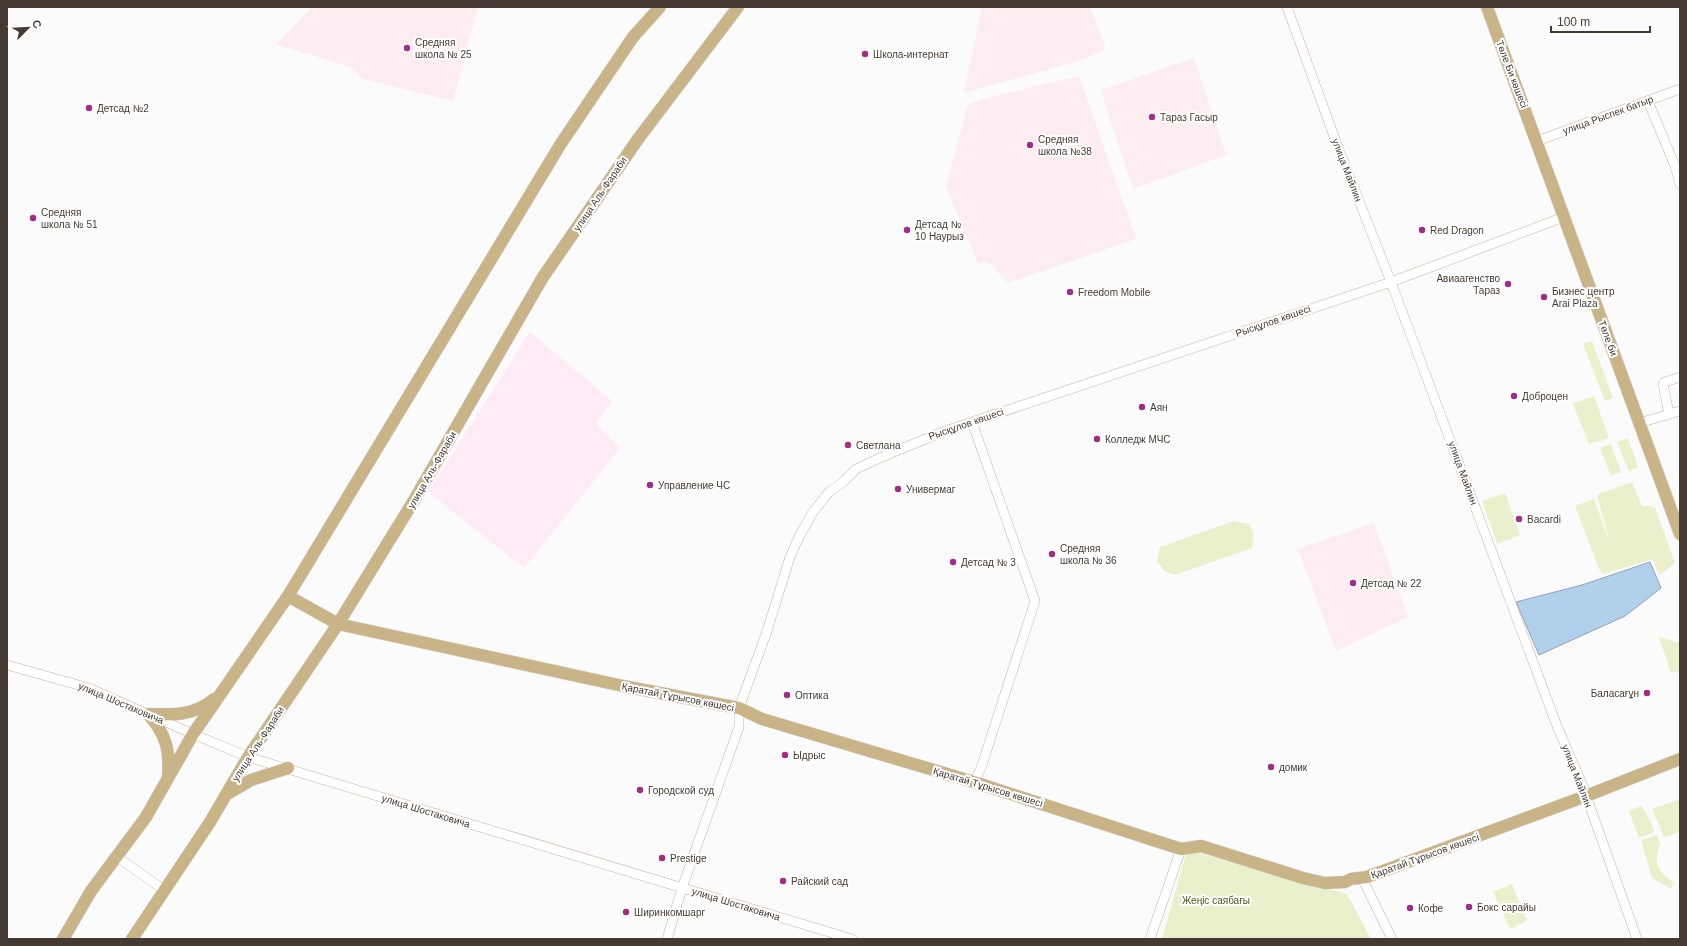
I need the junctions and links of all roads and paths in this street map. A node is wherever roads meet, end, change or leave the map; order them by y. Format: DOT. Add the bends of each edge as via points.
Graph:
graph roads {
  1 [pos="660,7"];
  2 [pos="738,7"];
  3 [pos="1287,7"];
  4 [pos="1487,7"];
  5 [pos="1680,89"];
  6 [pos="1648,101"];
  7 [pos="1537,142"];
  8 [pos="1680,184"];
  9 [pos="1564,217"];
  10 [pos="1391,282"];
  11 [pos="1680,377"];
  12 [pos="1680,411"];
  13 [pos="1669,414"];
  14 [pos="972,422"];
  15 [pos="1640,423"];
  16 [pos="1680,534"];
  17 [pos="288,596"];
  18 [pos="338,624"];
  19 [pos="7,665"];
  20 [pos="221,693"];
  21 [pos="739,708"];
  22 [pos="148,714"];
  23 [pos="193,734"];
  24 [pos="248,756"];
  25 [pos="1680,759"];
  26 [pos="288,768"];
  27 [pos="168,778"];
  28 [pos="974,782"];
  29 [pos="225,796"];
  30 [pos="1586,796"];
  31 [pos="1181,848"];
  32 [pos="116,856"];
  33 [pos="1362,878"];
  34 [pos="682,888"];
  35 [pos="164,890"];
  36 [pos="63,939"];
  37 [pos="132,939"];
  38 [pos="668,939"];
  39 [pos="852,939"];
  40 [pos="1150,939"];
  41 [pos="1392,939"];
  42 [pos="1637,939"];
  1 -- 17 [label="main road" via="633,37 560,145"];
  2 -- 18 [label="main road, улица Аль-Фараби" via="638,139 543,277 413,502"];
  3 -- 10 [label="street, улица Майлин"];
  4 -- 7 [label="main road, Төле Би көшесі"];
  5 -- 6 [label="street, улица Рыспек батыр"];
  6 -- 7 [label="street, улица Рыспек батыр"];
  6 -- 8 [label="street"];
  7 -- 9 [label="main road, Төле би"];
  9 -- 10 [label="street, Рысқұлов көшесі"];
  9 -- 15 [label="main road, Төле би"];
  10 -- 14 [label="street, Рысқұлов көшесі"];
  10 -- 30 [label="street, улица Майлин" via="1557,726"];
  11 -- 13 [label="street" via="1663,384"];
  12 -- 13 [label="street"];
  13 -- 15 [label="street"];
  14 -- 21 [label="street, Рысқұлов көшесі" via="856,469 829,492 813,512 790,557"];
  14 -- 28 [label="street" via="1035,600 981,768"];
  15 -- 16 [label="main road, Төле би"];
  17 -- 18 [label="main road, Қаратай Тұрысов көшесі"];
  17 -- 20 [label="main road"];
  18 -- 21 [label="main road, Қаратай Тұрысов көшесі" via="623,686"];
  18 -- 24 [label="main road, улица Аль-Фараби"];
  19 -- 22 [label="street, улица Шостаковича" via="89,688"];
  20 -- 22 [label="main road" via="201,708 189,713"];
  20 -- 23 [label="main road"];
  21 -- 28 [label="main road, Қаратай Тұрысов көшесі" via="762,719"];
  21 -- 34 [label="street, Рысқұлов көшесі" via="739,727"];
  22 -- 23 [label="street, улица Шостаковича"];
  22 -- 27 [label="main road" via="158,725 165,740 168,751"];
  23 -- 24 [label="street, улица Шостаковича"];
  23 -- 27 [label="main road"];
  24 -- 26 [label="street, улица Шостаковича"];
  24 -- 29 [label="main road, улица Аль-Фараби"];
  25 -- 30 [label="main road, Қаратай Тұрысов көшесі"];
  26 -- 29 [label="main road" via="251,780"];
  26 -- 34 [label="street, улица Шостаковича"];
  27 -- 32 [label="main road" via="146,816"];
  28 -- 31 [label="main road, Қаратай Тұрысов көшесі"];
  29 -- 35 [label="main road, улица Аль-Фараби"];
  30 -- 33 [label="main road, Қаратай Тұрысов көшесі"];
  30 -- 42 [label="street, улица Майлин"];
  31 -- 33 [label="main road, Қаратай Тұрысов көшесі" via="1201,846 1325,883"];
  31 -- 40 [label="street"];
  32 -- 35 [label="street"];
  32 -- 36 [label="main road" via="91,891"];
  33 -- 41 [label="street"];
  34 -- 38 [label="street, Рысқұлов көшесі"];
  34 -- 39 [label="street, улица Шостаковича"];
  35 -- 37 [label="main road, улица Аль-Фараби"];
}
